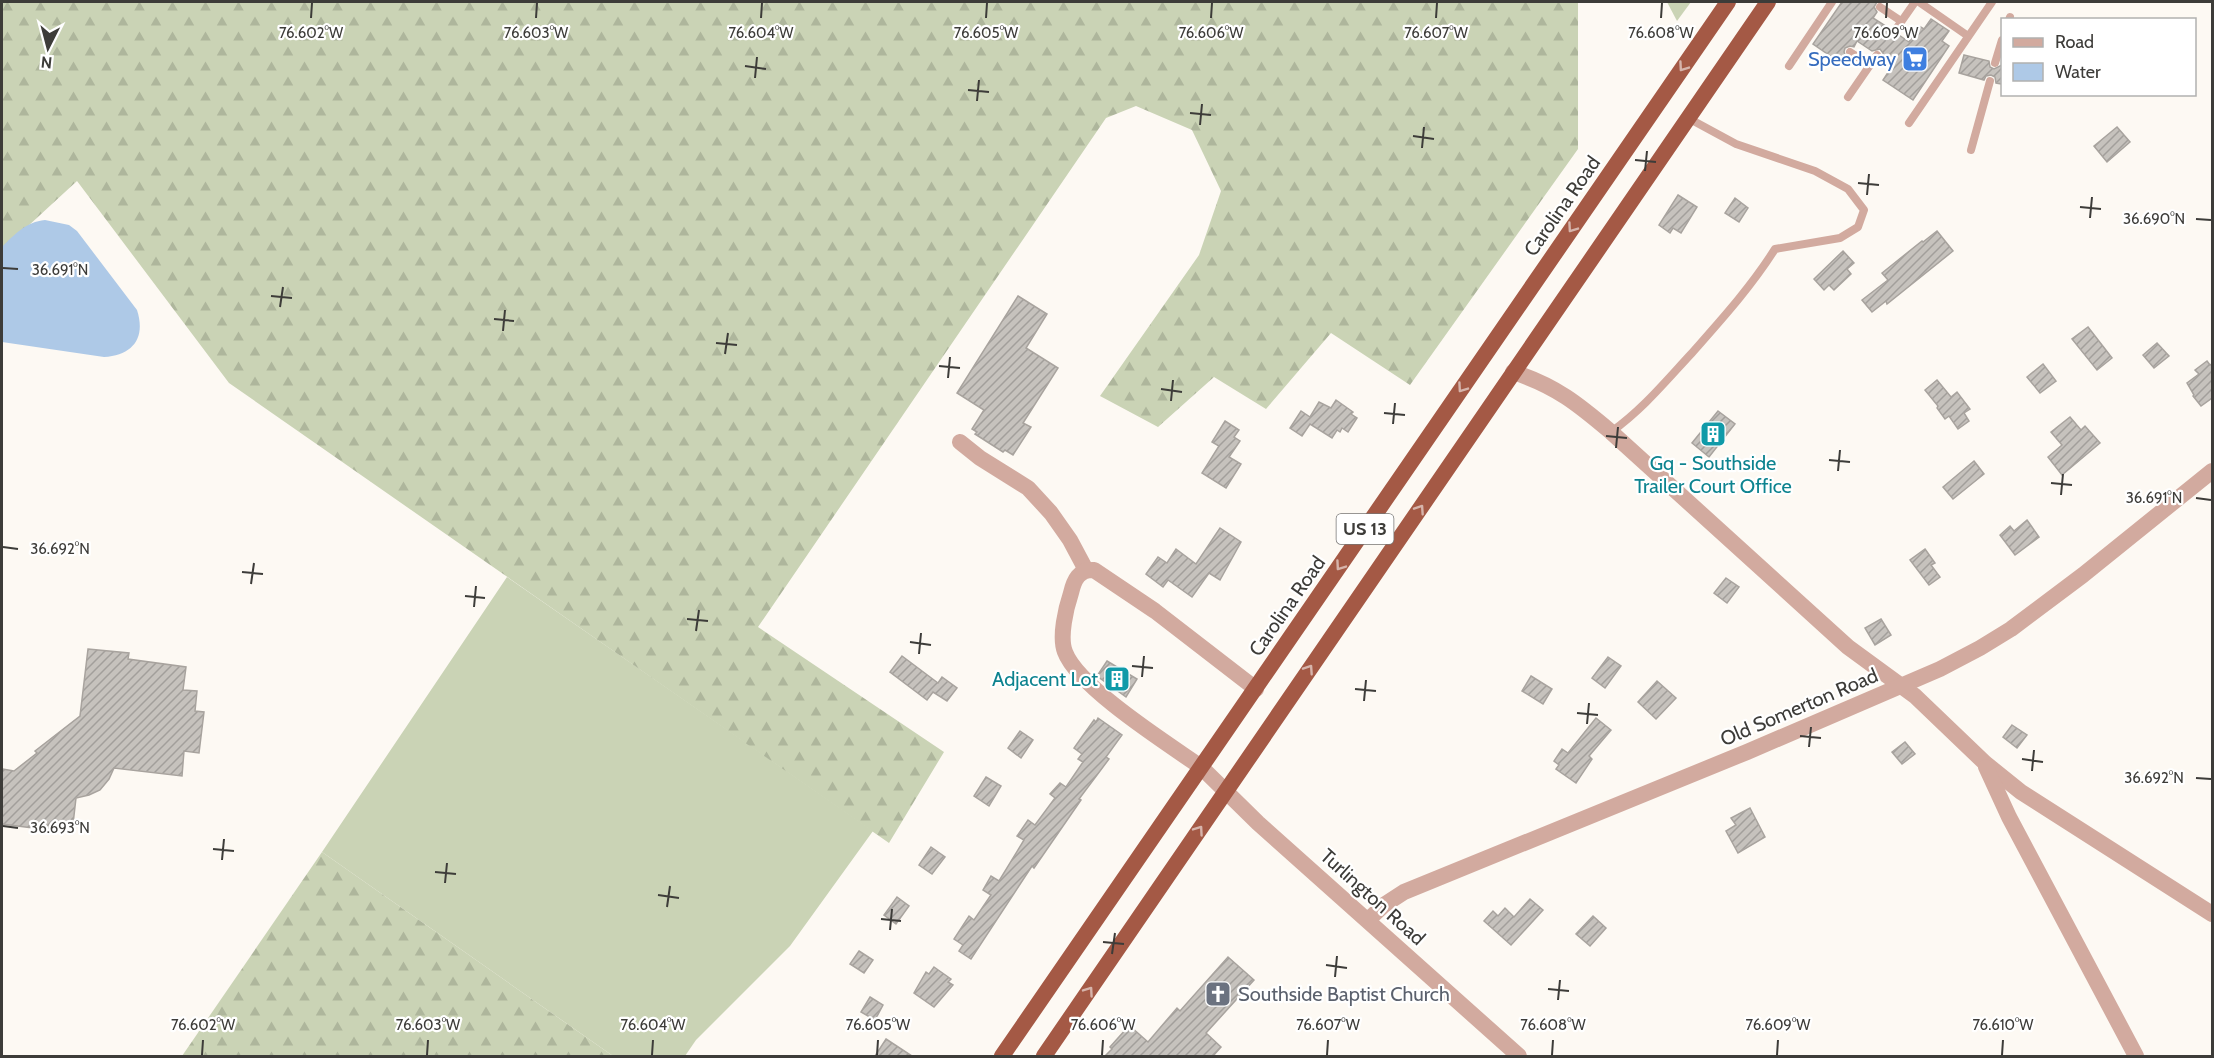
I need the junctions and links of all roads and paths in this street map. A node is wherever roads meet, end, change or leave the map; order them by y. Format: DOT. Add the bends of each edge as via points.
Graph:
graph roads {
  1 [pos="1728,2"];
  2 [pos="1768,2"];
  3 [pos="1917,2"];
  4 [pos="1992,2"];
  5 [pos="1832,6"];
  6 [pos="1881,7"];
  7 [pos="1901,21"];
  8 [pos="1894,32"];
  9 [pos="1968,36"];
  10 [pos="2001,43"];
  11 [pos="1850,52"];
  12 [pos="1877,55"];
  13 [pos="1995,63"];
  14 [pos="1870,65"];
  15 [pos="1789,66"];
  16 [pos="1990,81"];
  17 [pos="1848,97"];
  18 [pos="1688,118"];
  19 [pos="1909,123"];
  20 [pos="1971,150"];
  21 [pos="1513,372"];
  22 [pos="1611,432"];
  23 [pos="960,442"];
  24 [pos="2212,471"];
  25 [pos="1086,570"];
  26 [pos="1900,686"];
  27 [pos="1256,688"];
  28 [pos="1984,764"];
  29 [pos="1201,767"];
  30 [pos="1226,792"];
  31 [pos="2212,914"];
  32 [pos="1368,920"];
  33 [pos="1002,1056"];
  34 [pos="1044,1056"];
  35 [pos="1519,1056"];
  36 [pos="2136,1056"];
  1 -- 27 [label="highway, Carolina Road / US 13, one-way"];
  2 -- 18 [label="highway, US 13"];
  3 -- 7 [label="lane"];
  3 -- 9 [label="lane"];
  4 -- 9 [label="lane"];
  5 -- 15 [label="lane"];
  6 -- 7 [label="lane"];
  7 -- 8 [label="lane"];
  9 -- 19 [label="lane"];
  10 -- 13 [label="lane"];
  11 -- 14 [label="lane"];
  12 -- 14 [label="lane"];
  14 -- 17 [label="lane"];
  16 -- 20 [label="lane"];
  18 -- 21 [label="highway, US 13"];
  18 -- 22 [label="lane" via="1736,144 1815,171 1848,189 1864,210 1857,227 1840,238 1775,249 1757,278 1707,336 1636,414"];
  21 -- 22 [label="street" via="1558,390"];
  30 -- 21 [label="highway, US 13, one-way"];
  22 -- 26 [label="street" via="1839,639"];
  23 -- 25 [label="street" via="1028,488 1051,513"];
  24 -- 26 [label="street, Old Somerton Road" via="2011,628 1950,664"];
  25 -- 27 [label="street" via="1094,570 1155,611"];
  25 -- 29 [label="street, Turlington Road" via="1073,584 1066,609 1064,652 1100,694"];
  26 -- 28 [label="street"];
  26 -- 32 [label="street, Old Somerton Road" via="1404,892"];
  27 -- 29 [label="highway, Carolina Road / US 13"];
  28 -- 31 [label="street" via="2021,792"];
  28 -- 36 [label="street"];
  29 -- 30 [label="street, Turlington Road"];
  29 -- 33 [label="highway, Carolina Road / US 13"];
  30 -- 32 [label="street, Turlington Road"];
  34 -- 30 [label="highway, US 13, one-way"];
  32 -- 35 [label="street, Turlington Road"];
}
